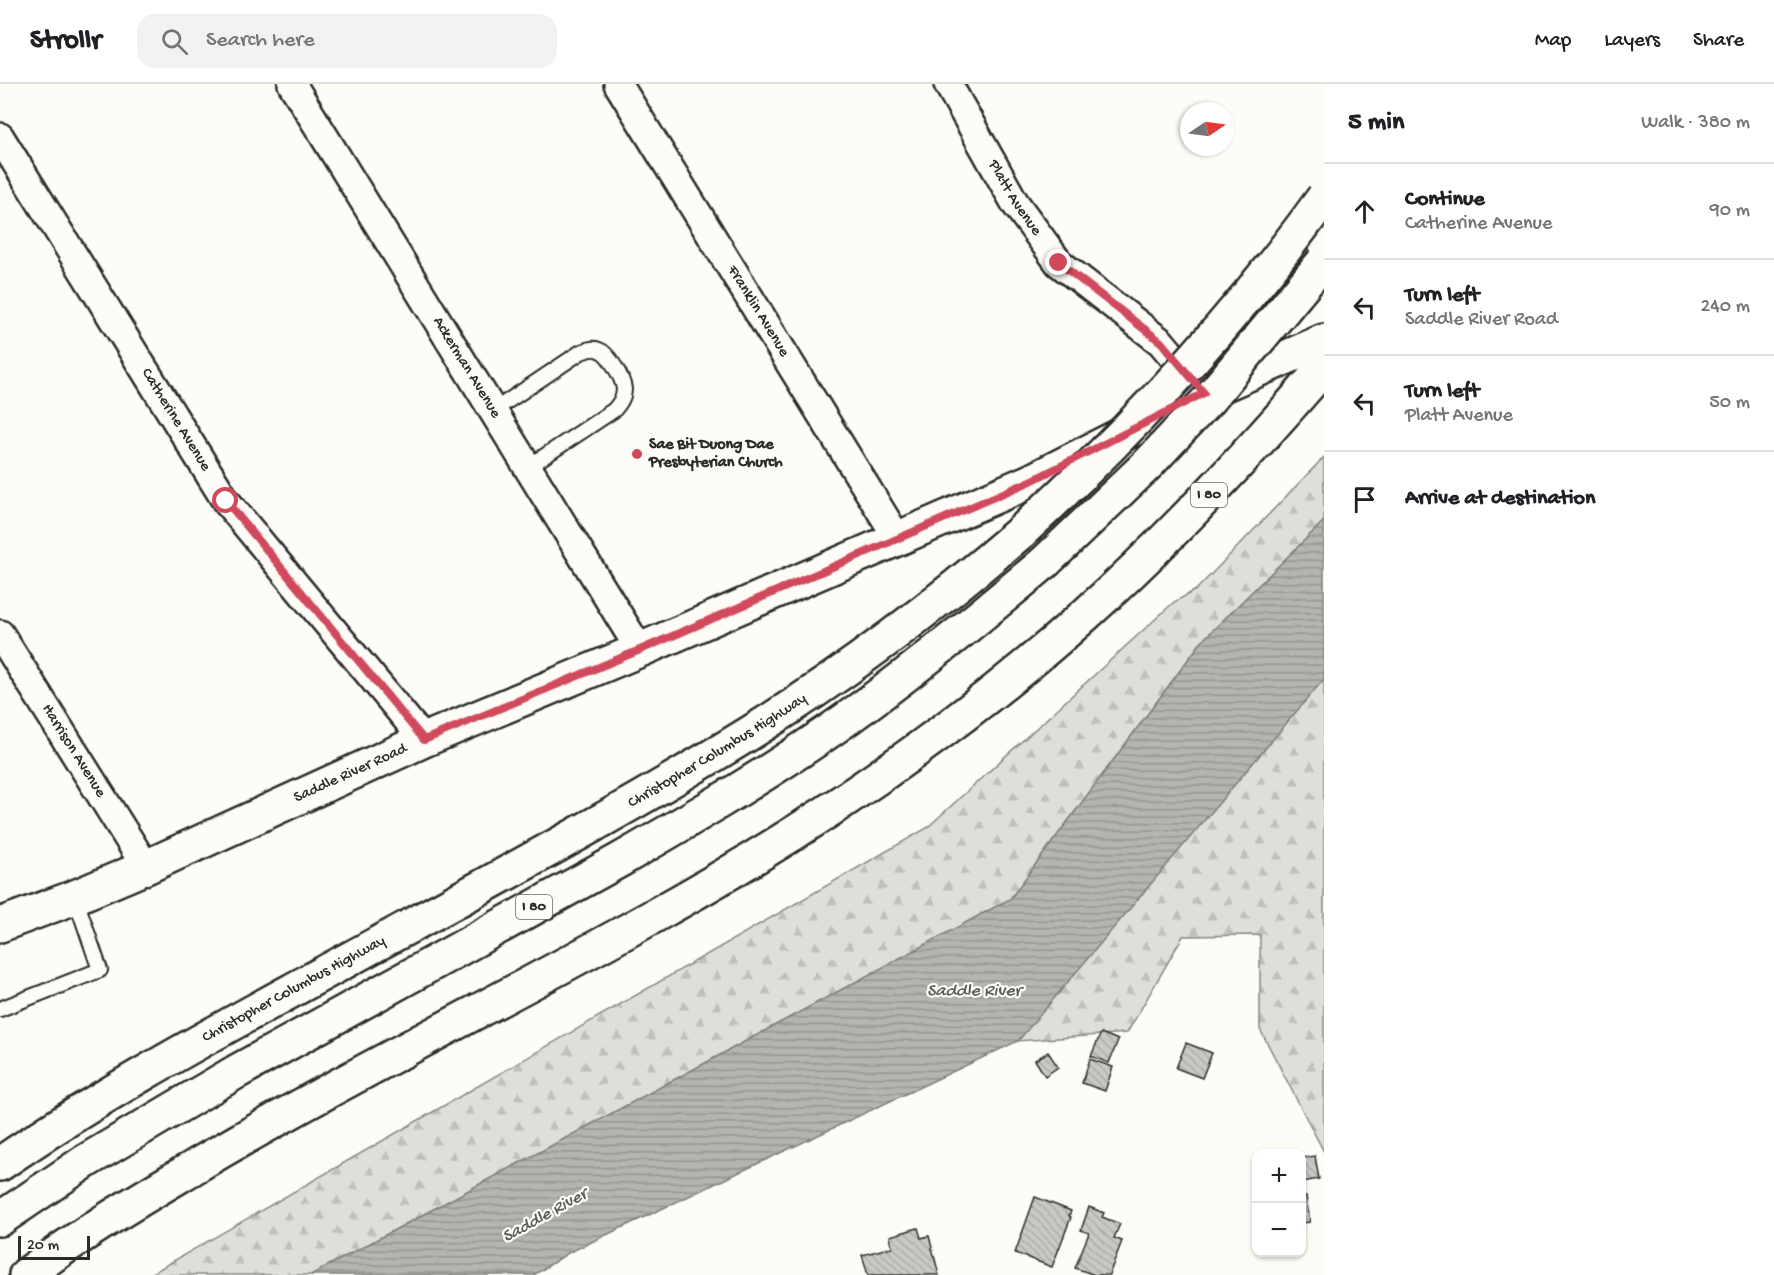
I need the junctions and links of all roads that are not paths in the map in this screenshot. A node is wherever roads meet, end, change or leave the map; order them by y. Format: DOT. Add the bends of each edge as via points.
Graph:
graph roads {
  1 [pos="292,84"];
  2 [pos="618,84"];
  3 [pos="948,84"];
  4 [pos="0,137"];
  5 [pos="1324,196"];
  6 [pos="1324,261"];
  7 [pos="1324,341"];
  8 [pos="1324,367"];
  9 [pos="1204,393"];
  10 [pos="493,411"];
  11 [pos="528,467"];
  12 [pos="898,538"];
  13 [pos="0,634"];
  14 [pos="640,650"];
  15 [pos="424,740"];
  16 [pos="146,867"];
  17 [pos="75,897"];
  18 [pos="0,925"];
  19 [pos="0,1009"];
  20 [pos="0,1164"];
  21 [pos="0,1219"];
  22 [pos="26,1275"];
  1 -- 10 [label="street, Ackerman Avenue"];
  2 -- 12 [label="street, Franklin Avenue"];
  3 -- 9 [label="street, Platt Avenue" via="1015,203 1059,263 1161,342"];
  4 -- 15 [label="street, Catherine Avenue" via="226,501"];
  5 -- 20 [label="main road, Christopher Columbus Highway / I 80, bridge" via="1243,303 1128,430 1022,531 897,633 751,732 600,821 177,1054"];
  6 -- 21 [label="main road, I 80, bridge" via="1209,399 1149,463 1045,562 844,721 695,817 161,1115"];
  7 -- 9 [label="main road, Saddle River Road"];
  8 -- 22 [label="main road, I 80" via="1214,491 1085,615 950,725 805,827 653,916 298,1106 147,1195"];
  9 -- 12 [label="main road, Saddle River Road" via="1031,481"];
  10 -- 11 [label="street, Ackerman Avenue"];
  10 -- 11 [label="lane" via="580,352 601,350 610,359 624,390 621,402"];
  11 -- 14 [label="street, Ackerman Avenue"];
  12 -- 14 [label="main road, Saddle River Road"];
  13 -- 16 [label="street, Harrison Avenue"];
  14 -- 15 [label="main road, Saddle River Road"];
  15 -- 16 [label="main road, Saddle River Road"];
  16 -- 17 [label="main road, Saddle River Road"];
  17 -- 18 [label="main road, Saddle River Road"];
  17 -- 19 [label="lane" via="100,970"];
}
